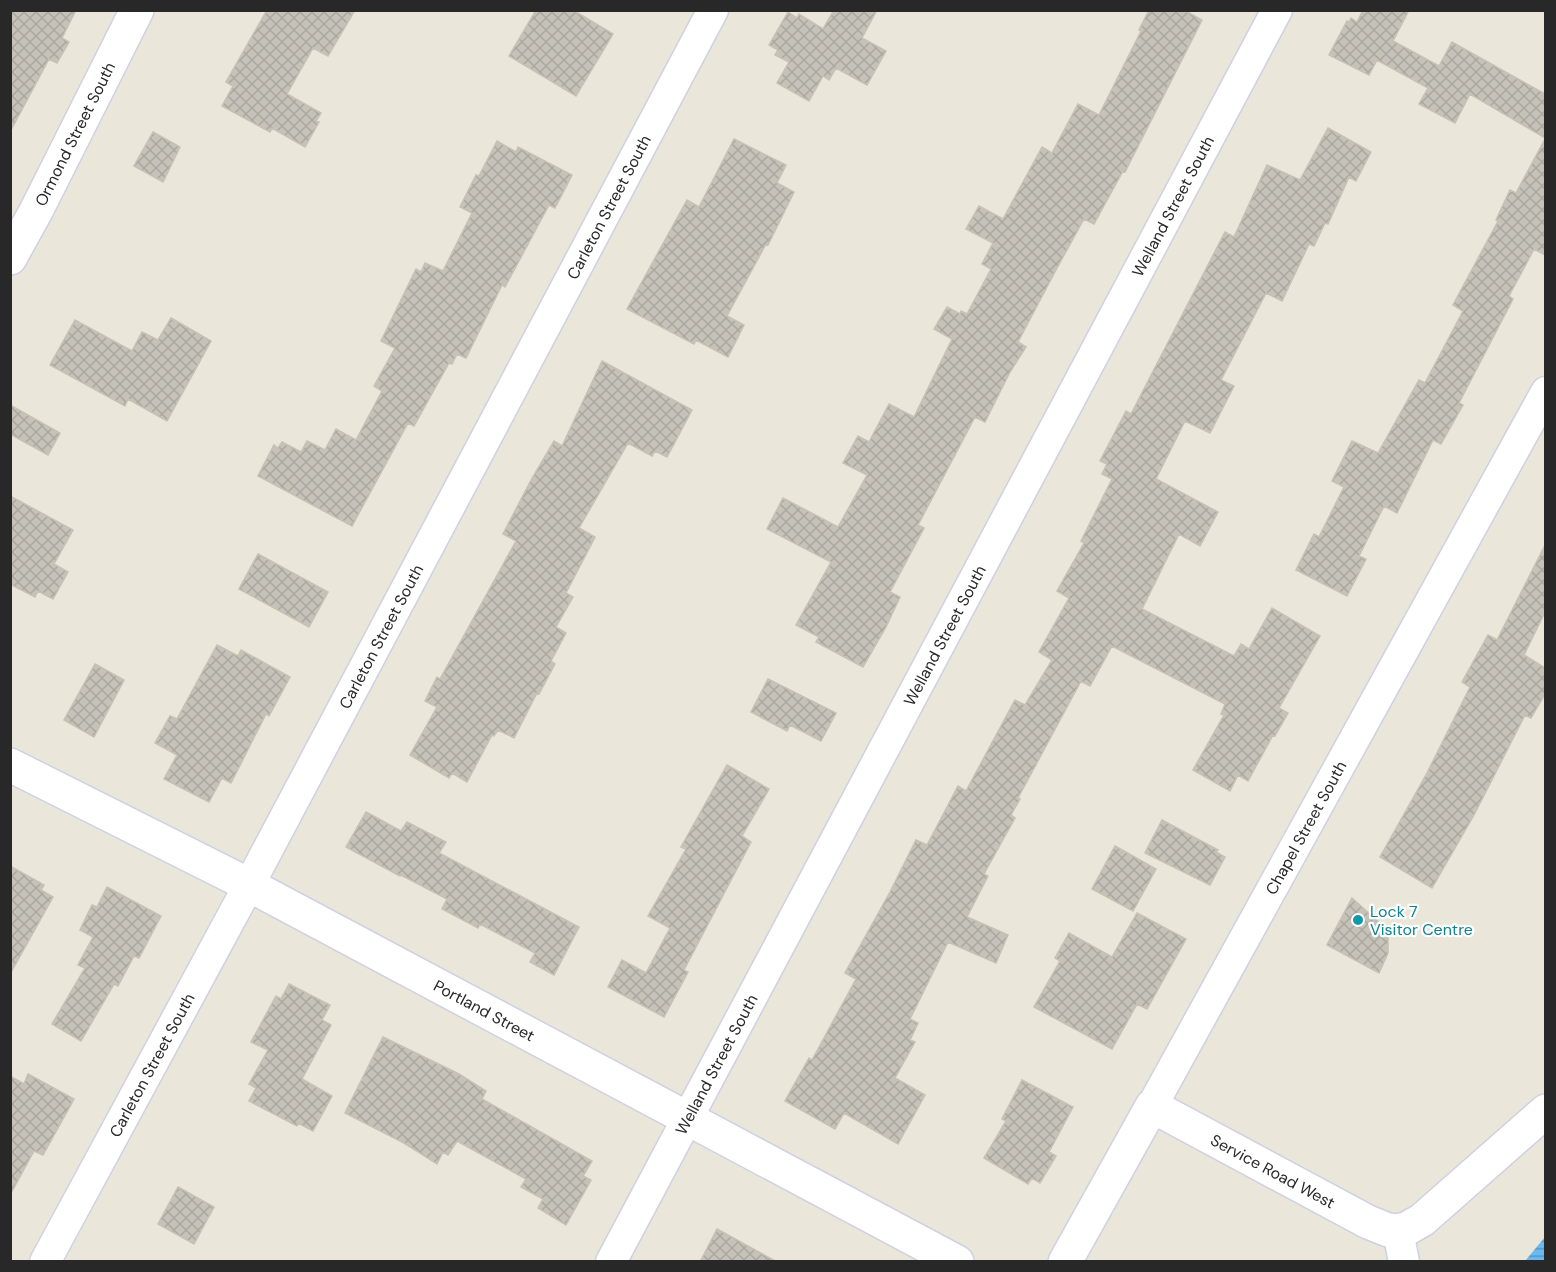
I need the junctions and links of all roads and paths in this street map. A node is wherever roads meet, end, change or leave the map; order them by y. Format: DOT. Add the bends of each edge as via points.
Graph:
graph roads {
  1 [pos="137,10"];
  2 [pos="713,10"];
  3 [pos="1277,10"];
  4 [pos="10,258"];
  5 [pos="1545,392"];
  6 [pos="10,765"];
  7 [pos="249,885"];
  8 [pos="1152,1106"];
  9 [pos="1545,1111"];
  10 [pos="689,1119"];
  11 [pos="1390,1238"];
  12 [pos="45,1262"];
  13 [pos="611,1262"];
  14 [pos="957,1262"];
  15 [pos="1065,1262"];
  1 -- 4 [label="street, Ormond Street South"];
  2 -- 7 [label="street, Carleton Street South"];
  3 -- 10 [label="street, Welland Street South"];
  5 -- 8 [label="street, Chapel Street South"];
  6 -- 7 [label="street, Portland Street"];
  7 -- 10 [label="street, Portland Street"];
  7 -- 12 [label="street, Carleton Street South"];
  8 -- 11 [label="street, Service Road West"];
  8 -- 15 [label="street, Chapel Street South"];
  9 -- 11 [label="street" via="1434,1211"];
  10 -- 13 [label="street, Welland Street South"];
  10 -- 14 [label="street, Portland Street"];
}
